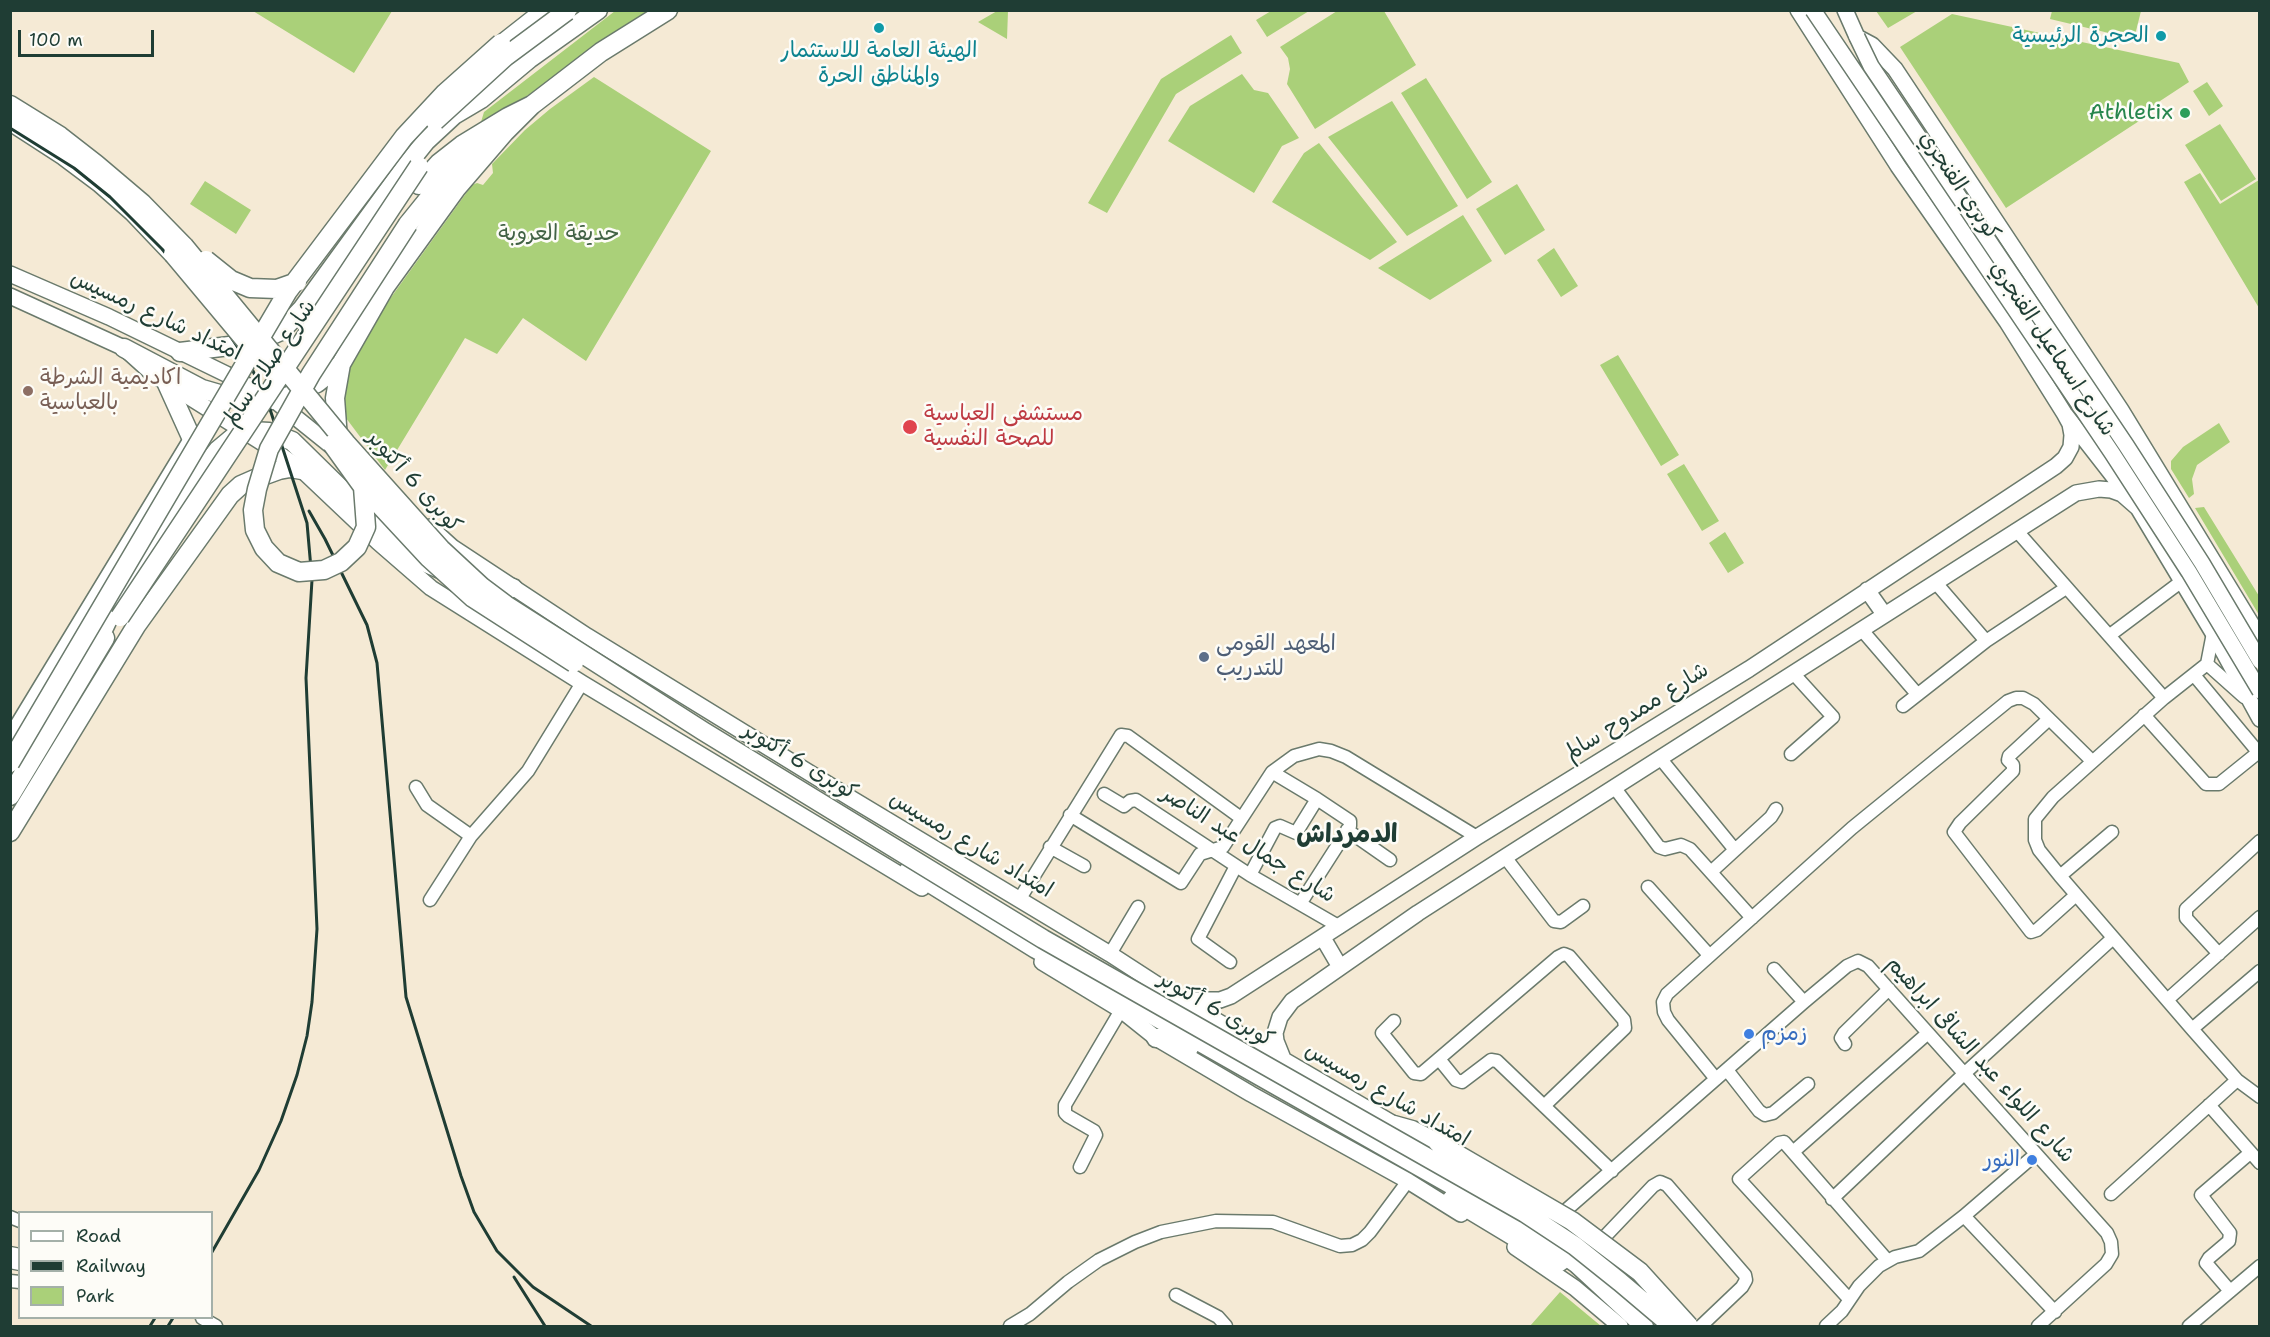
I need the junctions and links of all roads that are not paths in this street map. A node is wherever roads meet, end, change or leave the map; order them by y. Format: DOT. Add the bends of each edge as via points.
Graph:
graph roads {
  1 [pos="543,10"];
  2 [pos="598,10"];
  3 [pos="668,10"];
  4 [pos="1798,10"];
  5 [pos="1813,10"];
  6 [pos="1845,10"];
  7 [pos="567,11"];
  8 [pos="1857,37"];
  9 [pos="501,43"];
  10 [pos="10,105"];
  11 [pos="532,105"];
  12 [pos="465,108"];
  13 [pos="508,117"];
  14 [pos="10,121"];
  15 [pos="184,246"];
  16 [pos="10,274"];
  17 [pos="10,296"];
  18 [pos="2045,298"];
  19 [pos="302,309"];
  20 [pos="2007,322"];
  21 [pos="2062,323"];
  22 [pos="2023,347"];
  23 [pos="124,348"];
  24 [pos="180,352"];
  25 [pos="344,357"];
  26 [pos="167,384"];
  27 [pos="2111,395"];
  28 [pos="274,400"];
  29 [pos="2064,413"];
  30 [pos="244,432"];
  31 [pos="191,437"];
  32 [pos="340,453"];
  33 [pos="302,470"];
  34 [pos="2109,470"];
  35 [pos="193,481"];
  36 [pos="363,487"];
  37 [pos="2076,493"];
  38 [pos="230,495"];
  39 [pos="2139,508"];
  40 [pos="2016,530"];
  41 [pos="2182,581"];
  42 [pos="1936,582"];
  43 [pos="513,588"];
  44 [pos="2066,588"];
  45 [pos="1868,590"];
  46 [pos="1884,614"];
  47 [pos="122,619"];
  48 [pos="1861,629"];
  49 [pos="2213,633"];
  50 [pos="2110,635"];
  51 [pos="2259,638"];
  52 [pos="1986,641"];
  53 [pos="99,646"];
  54 [pos="2259,661"];
  55 [pos="2207,664"];
  56 [pos="1749,669"];
  57 [pos="1793,673"];
  58 [pos="2194,675"];
  59 [pos="660,681"];
  60 [pos="582,683"];
  61 [pos="1765,691"];
  62 [pos="2259,691"];
  63 [pos="1917,694"];
  64 [pos="92,696"];
  65 [pos="2164,698"];
  66 [pos="2252,705"];
  67 [pos="1903,706"];
  68 [pos="636,715"];
  69 [pos="2144,715"];
  70 [pos="2049,719"];
  71 [pos="2259,719"];
  72 [pos="10,735"];
  73 [pos="2259,751"];
  74 [pos="1791,754"];
  75 [pos="1660,758"];
  76 [pos="2092,761"];
  77 [pos="10,763"];
  78 [pos="1272,772"];
  79 [pos="416,787"];
  80 [pos="1614,787"];
  81 [pos="1104,794"];
  82 [pos="10,796"];
  83 [pos="1317,799"];
  84 [pos="852,800"];
  85 [pos="1776,809"];
  86 [pos="1070,815"];
  87 [pos="1241,818"];
  88 [pos="823,828"];
  89 [pos="1347,830"];
  90 [pos="10,832"];
  91 [pos="2112,832"];
  92 [pos="471,836"];
  93 [pos="1477,837"];
  94 [pos="2258,846"];
  95 [pos="1050,847"];
  96 [pos="1735,850"];
  97 [pos="1214,851"];
  98 [pos="1505,857"];
  99 [pos="1390,860"];
  100 [pos="1084,866"];
  101 [pos="1236,866"];
  102 [pos="1711,872"];
  103 [pos="1250,875"];
  104 [pos="2060,876"];
  105 [pos="1648,887"];
  106 [pos="2076,895"];
  107 [pos="430,900"];
  108 [pos="1019,900"];
  109 [pos="1300,904"];
  110 [pos="1583,906"];
  111 [pos="1138,907"];
  112 [pos="2259,916"];
  113 [pos="1752,918"];
  114 [pos="1340,927"];
  115 [pos="1323,938"];
  116 [pos="2113,938"];
  117 [pos="1110,954"];
  118 [pos="2218,954"];
  119 [pos="1709,955"];
  120 [pos="1230,962"];
  121 [pos="1340,967"];
  122 [pos="1774,969"];
  123 [pos="2259,971"];
  124 [pos="1889,989"];
  125 [pos="1181,999"];
  126 [pos="2167,1000"];
  127 [pos="1804,1002"];
  128 [pos="1121,1011"];
  129 [pos="1394,1021"];
  130 [pos="2192,1029"];
  131 [pos="1928,1033"];
  132 [pos="1156,1038"];
  133 [pos="1845,1044"];
  134 [pos="1439,1059"];
  135 [pos="1284,1061"];
  136 [pos="1727,1070"];
  137 [pos="1965,1073"];
  138 [pos="1716,1079"];
  139 [pos="2237,1080"];
  140 [pos="1808,1084"];
  141 [pos="2259,1097"];
  142 [pos="2209,1105"];
  143 [pos="1544,1106"];
  144 [pos="1394,1125"];
  145 [pos="1793,1152"];
  146 [pos="2250,1153"];
  147 [pos="2036,1154"];
  148 [pos="2259,1163"];
  149 [pos="1080,1167"];
  150 [pos="1612,1171"];
  151 [pos="1408,1181"];
  152 [pos="2111,1194"];
  153 [pos="1832,1199"];
  154 [pos="1964,1216"];
  155 [pos="1554,1220"];
  156 [pos="1594,1248"];
  157 [pos="1887,1260"];
  158 [pos="1577,1263"];
  159 [pos="2259,1266"];
  160 [pos="2230,1291"];
  161 [pos="1176,1295"];
  162 [pos="1849,1299"];
  163 [pos="2055,1312"];
  164 [pos="1010,1326"];
  165 [pos="1226,1326"];
  166 [pos="1620,1326"];
  167 [pos="1644,1326"];
  168 [pos="1672,1326"];
  169 [pos="1689,1326"];
  170 [pos="1694,1326"];
  171 [pos="1701,1326"];
  172 [pos="1826,1326"];
  173 [pos="2038,1326"];
  174 [pos="2189,1326"];
  1 -- 9 [label="main road"];
  2 -- 12 [label="highway, شارع صلاح سالم"];
  3 -- 11 [label="highway, شارع صلاح سالم" via="601,52"];
  4 -- 20 [label="main road, شارع اسماعيل الفنجري" via="1898,166"];
  5 -- 62 [label="main road, كوبري الفنجري, bridge" via="2112,453"];
  6 -- 8 [label="main road, شارع اسماعيل الفنجري"];
  7 -- 15 [label="highway, bridge" via="493,67 436,120 405,154 322,263 302,280 277,289 250,288 231,280"];
  8 -- 18 [label="main road, شارع اسماعيل الفنجري" via="1872,45 1894,69"];
  8 -- 54 [label="main road, كوبري الفنجري, bridge" via="1871,66 2196,553"];
  9 -- 77 [label="highway, bridge" via="404,137 288,291"];
  10 -- 15 [label="highway, كوبرى 6 أكتوبر" via="96,164"];
  11 -- 13 [label="highway, شارع صلاح سالم"];
  11 -- 25 [label="highway" via="440,211 385,287"];
  12 -- 19 [label="highway" via="412,157"];
  12 -- 47 [label="highway, شارع صلاح سالم, bridge" via="419,166"];
  13 -- 36 [label="highway, bridge" via="408,224 268,449 254,510 255,530 264,548 278,563 299,572 324,570 342,562 357,547 366,527"];
  13 -- 47 [label="highway, شارع صلاح سالم" via="451,153 419,185"];
  14 -- 36 [label="highway, كوبرى 6 أكتوبر, bridge" via="88,173 148,228 329,440"];
  15 -- 168 [label="highway, كوبرى 6 أكتوبر, bridge" via="346,443 441,549 506,604 703,731 1043,939 1525,1214 1582,1252"];
  16 -- 24 [label="main road, امتداد شارع رمسيس"];
  17 -- 23 [label="main road, امتداد شارع رمسيس"];
  18 -- 20 [label="main road" via="2030,315"];
  18 -- 21 [label="main road, شارع اسماعيل الفنجري"];
  19 -- 24 [label="highway" via="281,331 263,340"];
  19 -- 25 [label="highway" via="314,332"];
  20 -- 22 [label="main road, شارع اسماعيل الفنجري"];
  21 -- 22 [label="main road" via="2038,327"];
  21 -- 27 [label="main road, شارع اسماعيل الفنجري"];
  22 -- 29 [label="main road, شارع اسماعيل الفنجري"];
  23 -- 26 [label="main road, امتداد شارع رمسيس"];
  23 -- 28 [label="highway" via="216,394 240,400"];
  24 -- 28 [label="main road, امتداد شارع رمسيس"];
  25 -- 28 [label="highway" via="317,383"];
  25 -- 32 [label="highway" via="335,398"];
  26 -- 30 [label="main road, امتداد شارع رمسيس"];
  26 -- 31 [label="highway"];
  27 -- 34 [label="main road" via="2121,437"];
  27 -- 51 [label="main road, شارع اسماعيل الفنجري"];
  28 -- 32 [label="main road, امتداد شارع رمسيس"];
  29 -- 34 [label="main road, شارع اسماعيل الفنجري"];
  29 -- 45 [label="main road, شارع ممدوح سالم" via="2073,435 2065,458"];
  30 -- 33 [label="main road, امتداد شارع رمسيس"];
  30 -- 35 [label="highway" via="229,440"];
  30 -- 43 [label="highway" via="269,432 292,441 417,559 459,576"];
  31 -- 35 [label="highway"];
  31 -- 72 [label="street"];
  32 -- 43 [label="main road, امتداد شارع رمسيس" via="384,486 452,547"];
  33 -- 38 [label="highway" via="290,468 257,478"];
  33 -- 60 [label="main road, امتداد شارع رمسيس" via="431,588"];
  34 -- 37 [label="main road"];
  34 -- 39 [label="main road, شارع اسماعيل الفنجري"];
  35 -- 38 [label="highway" via="203,476 221,479"];
  35 -- 53 [label="highway" via="111,613"];
  36 -- 158 [label="highway, كوبرى 6 أكتوبر, bridge" via="429,558 499,616 1036,949 1505,1216"];
  37 -- 39 [label="main road" via="2111,490"];
  37 -- 40 [label="main road"];
  38 -- 64 [label="highway" via="136,626"];
  39 -- 41 [label="main road, شارع اسماعيل الفنجري"];
  40 -- 42 [label="main road"];
  40 -- 44 [label="street"];
  41 -- 49 [label="main road, شارع اسماعيل الفنجري"];
  41 -- 50 [label="street"];
  42 -- 46 [label="main road"];
  42 -- 52 [label="street"];
  43 -- 59 [label="main road, امتداد شارع رمسيس"];
  44 -- 50 [label="street"];
  44 -- 52 [label="street"];
  45 -- 46 [label="main road"];
  45 -- 56 [label="main road, شارع ممدوح سالم"];
  46 -- 48 [label="main road"];
  47 -- 53 [label="highway, شارع صلاح سالم"];
  47 -- 64 [label="highway, شارع صلاح سالم" via="102,661"];
  48 -- 57 [label="main road"];
  48 -- 63 [label="street"];
  49 -- 55 [label="street"];
  49 -- 66 [label="main road, شارع اسماعيل الفنجري"];
  50 -- 65 [label="street"];
  52 -- 63 [label="street"];
  53 -- 82 [label="highway, شارع صلاح سالم"];
  55 -- 58 [label="street"];
  55 -- 66 [label="street"];
  56 -- 61 [label="main road"];
  56 -- 93 [label="main road, شارع ممدوح سالم"];
  57 -- 61 [label="main road"];
  57 -- 74 [label="street" via="1833,717"];
  58 -- 65 [label="street"];
  58 -- 73 [label="street"];
  59 -- 68 [label="main road" via="669,696 666,711 654,717"];
  59 -- 84 [label="main road, امتداد شارع رمسيس"];
  60 -- 68 [label="main road, امتداد شارع رمسيس"];
  60 -- 92 [label="street" via="528,771"];
  61 -- 75 [label="main road"];
  63 -- 67 [label="street"];
  64 -- 90 [label="highway, شارع صلاح سالم"];
  65 -- 69 [label="street"];
  66 -- 71 [label="main road, شارع اسماعيل الفنجري"];
  68 -- 88 [label="main road, امتداد شارع رمسيس"];
  69 -- 73 [label="street" via="2206,784 2219,784"];
  69 -- 76 [label="street"];
  70 -- 76 [label="street"];
  70 -- 106 [label="street" via="2009,756 2013,771 1954,832 2031,932"];
  70 -- 113 [label="street" via="2029,700 2008,701 1852,828"];
  75 -- 80 [label="main road"];
  75 -- 96 [label="street"];
  76 -- 104 [label="street" via="2035,819 2035,840"];
  78 -- 83 [label="street"];
  78 -- 87 [label="street"];
  78 -- 93 [label="street" via="1304,752 1331,751"];
  79 -- 92 [label="street" via="427,805"];
  80 -- 98 [label="main road"];
  80 -- 102 [label="street" via="1659,847 1686,846"];
  81 -- 97 [label="street, شارع جمال عبد الناصر" via="1124,806 1136,800"];
  83 -- 89 [label="street" via="1350,822"];
  83 -- 103 [label="street" via="1296,834 1280,826 1275,828"];
  84 -- 88 [label="main road" via="842,799 826,809"];
  84 -- 108 [label="main road, امتداد شارع رمسيس"];
  85 -- 96 [label="street"];
  86 -- 87 [label="street" via="1117,737 1124,735"];
  86 -- 95 [label="street"];
  86 -- 97 [label="street" via="1179,883 1200,854"];
  87 -- 97 [label="street" via="1223,847"];
  88 -- 128 [label="main road, امتداد شارع رمسيس"];
  89 -- 99 [label="street"];
  89 -- 109 [label="street"];
  91 -- 104 [label="street"];
  92 -- 107 [label="street"];
  93 -- 114 [label="main road, شارع ممدوح سالم"];
  94 -- 118 [label="street" via="2186,909 2186,918"];
  95 -- 100 [label="street"];
  95 -- 108 [label="street"];
  96 -- 102 [label="street"];
  97 -- 101 [label="street, شارع جمال عبد الناصر"];
  98 -- 110 [label="street" via="1554,921 1561,922"];
  98 -- 121 [label="main road"];
  101 -- 103 [label="street, شارع جمال عبد الناصر"];
  101 -- 120 [label="street" via="1198,939"];
  102 -- 113 [label="street"];
  103 -- 109 [label="street, شارع جمال عبد الناصر"];
  104 -- 106 [label="street"];
  105 -- 119 [label="street"];
  106 -- 116 [label="street"];
  108 -- 117 [label="main road, امتداد شارع رمسيس"];
  109 -- 114 [label="street, شارع جمال عبد الناصر"];
  111 -- 117 [label="street"];
  112 -- 118 [label="street"];
  113 -- 119 [label="street"];
  114 -- 115 [label="main road, شارع ممدوح سالم"];
  115 -- 121 [label="main road"];
  115 -- 125 [label="main road, شارع ممدوح سالم" via="1231,996 1220,1000"];
  116 -- 126 [label="street"];
  116 -- 137 [label="street"];
  117 -- 125 [label="main road, امتداد شارع رمسيس"];
  118 -- 126 [label="street"];
  119 -- 138 [label="street" via="1677,982 1663,1002 1668,1020"];
  121 -- 135 [label="main road" via="1292,1001 1280,1017 1275,1033"];
  122 -- 127 [label="street"];
  123 -- 130 [label="street"];
  124 -- 127 [label="street, شارع اللواء عبد الشافى ابراهيم" via="1864,962 1854,962"];
  124 -- 131 [label="street, شارع اللواء عبد الشافى ابراهيم"];
  124 -- 133 [label="street" via="1844,1033 1841,1038"];
  125 -- 135 [label="main road, امتداد شارع رمسيس"];
  126 -- 130 [label="street"];
  127 -- 136 [label="street, شارع اللواء عبد الشافى ابراهيم"];
  128 -- 132 [label="main road, امتداد شارع رمسيس"];
  128 -- 149 [label="street" via="1065,1105 1068,1116 1096,1135"];
  129 -- 134 [label="street" via="1382,1032 1414,1073 1421,1074"];
  130 -- 139 [label="street"];
  131 -- 137 [label="street, شارع اللواء عبد الشافى ابراهيم"];
  131 -- 145 [label="street"];
  132 -- 151 [label="main road, امتداد شارع رمسيس"];
  132 -- 158 [label="highway" via="1178,1041 1548,1257"];
  134 -- 143 [label="street" via="1462,1082 1491,1060 1497,1061"];
  134 -- 143 [label="street" via="1558,957 1569,956 1624,1020 1625,1028"];
  135 -- 144 [label="main road, امتداد شارع رمسيس"];
  136 -- 138 [label="street, شارع اللواء عبد الشافى ابراهيم"];
  136 -- 140 [label="street" via="1765,1115 1773,1113"];
  137 -- 147 [label="street, شارع اللواء عبد الشافى ابراهيم"];
  137 -- 153 [label="street"];
  138 -- 150 [label="street, شارع اللواء عبد الشافى ابراهيم"];
  139 -- 141 [label="street"];
  139 -- 142 [label="street"];
  142 -- 146 [label="street"];
  142 -- 152 [label="street"];
  143 -- 150 [label="street"];
  144 -- 155 [label="main road, امتداد شارع رمسيس"];
  144 -- 169 [label="highway, bridge" via="1438,1143 1572,1221 1640,1272"];
  145 -- 153 [label="street"];
  145 -- 162 [label="street" via="1780,1142 1739,1179"];
  146 -- 148 [label="street"];
  146 -- 160 [label="street" via="2201,1195 2230,1233 2229,1241 2206,1263"];
  147 -- 154 [label="street"];
  147 -- 163 [label="street, شارع اللواء عبد الشافى ابراهيم" via="2099,1223 2111,1242 2112,1254 2106,1264"];
  150 -- 155 [label="street, شارع اللواء عبد الشافى ابراهيم"];
  151 -- 164 [label="street" via="1370,1232 1352,1245 1340,1246 1274,1222 1216,1221 1161,1232 1099,1260"];
  151 -- 166 [label="main road, امتداد شارع رمسيس" via="1550,1270"];
  153 -- 157 [label="street"];
  154 -- 157 [label="street" via="1919,1251"];
  154 -- 163 [label="street"];
  155 -- 156 [label="main road, امتداد شارع رمسيس"];
  156 -- 170 [label="main road, امتداد شارع رمسيس"];
  156 -- 171 [label="street" via="1653,1186 1660,1182 1666,1185 1745,1275 1742,1287"];
  157 -- 162 [label="street"];
  158 -- 167 [label="highway, كوبرى 6 أكتوبر"];
  159 -- 160 [label="street"];
  160 -- 174 [label="street"];
  161 -- 165 [label="street" via="1218,1317"];
  162 -- 172 [label="street"];
  163 -- 173 [label="street, شارع اللواء عبد الشافى ابراهيم"];
}
